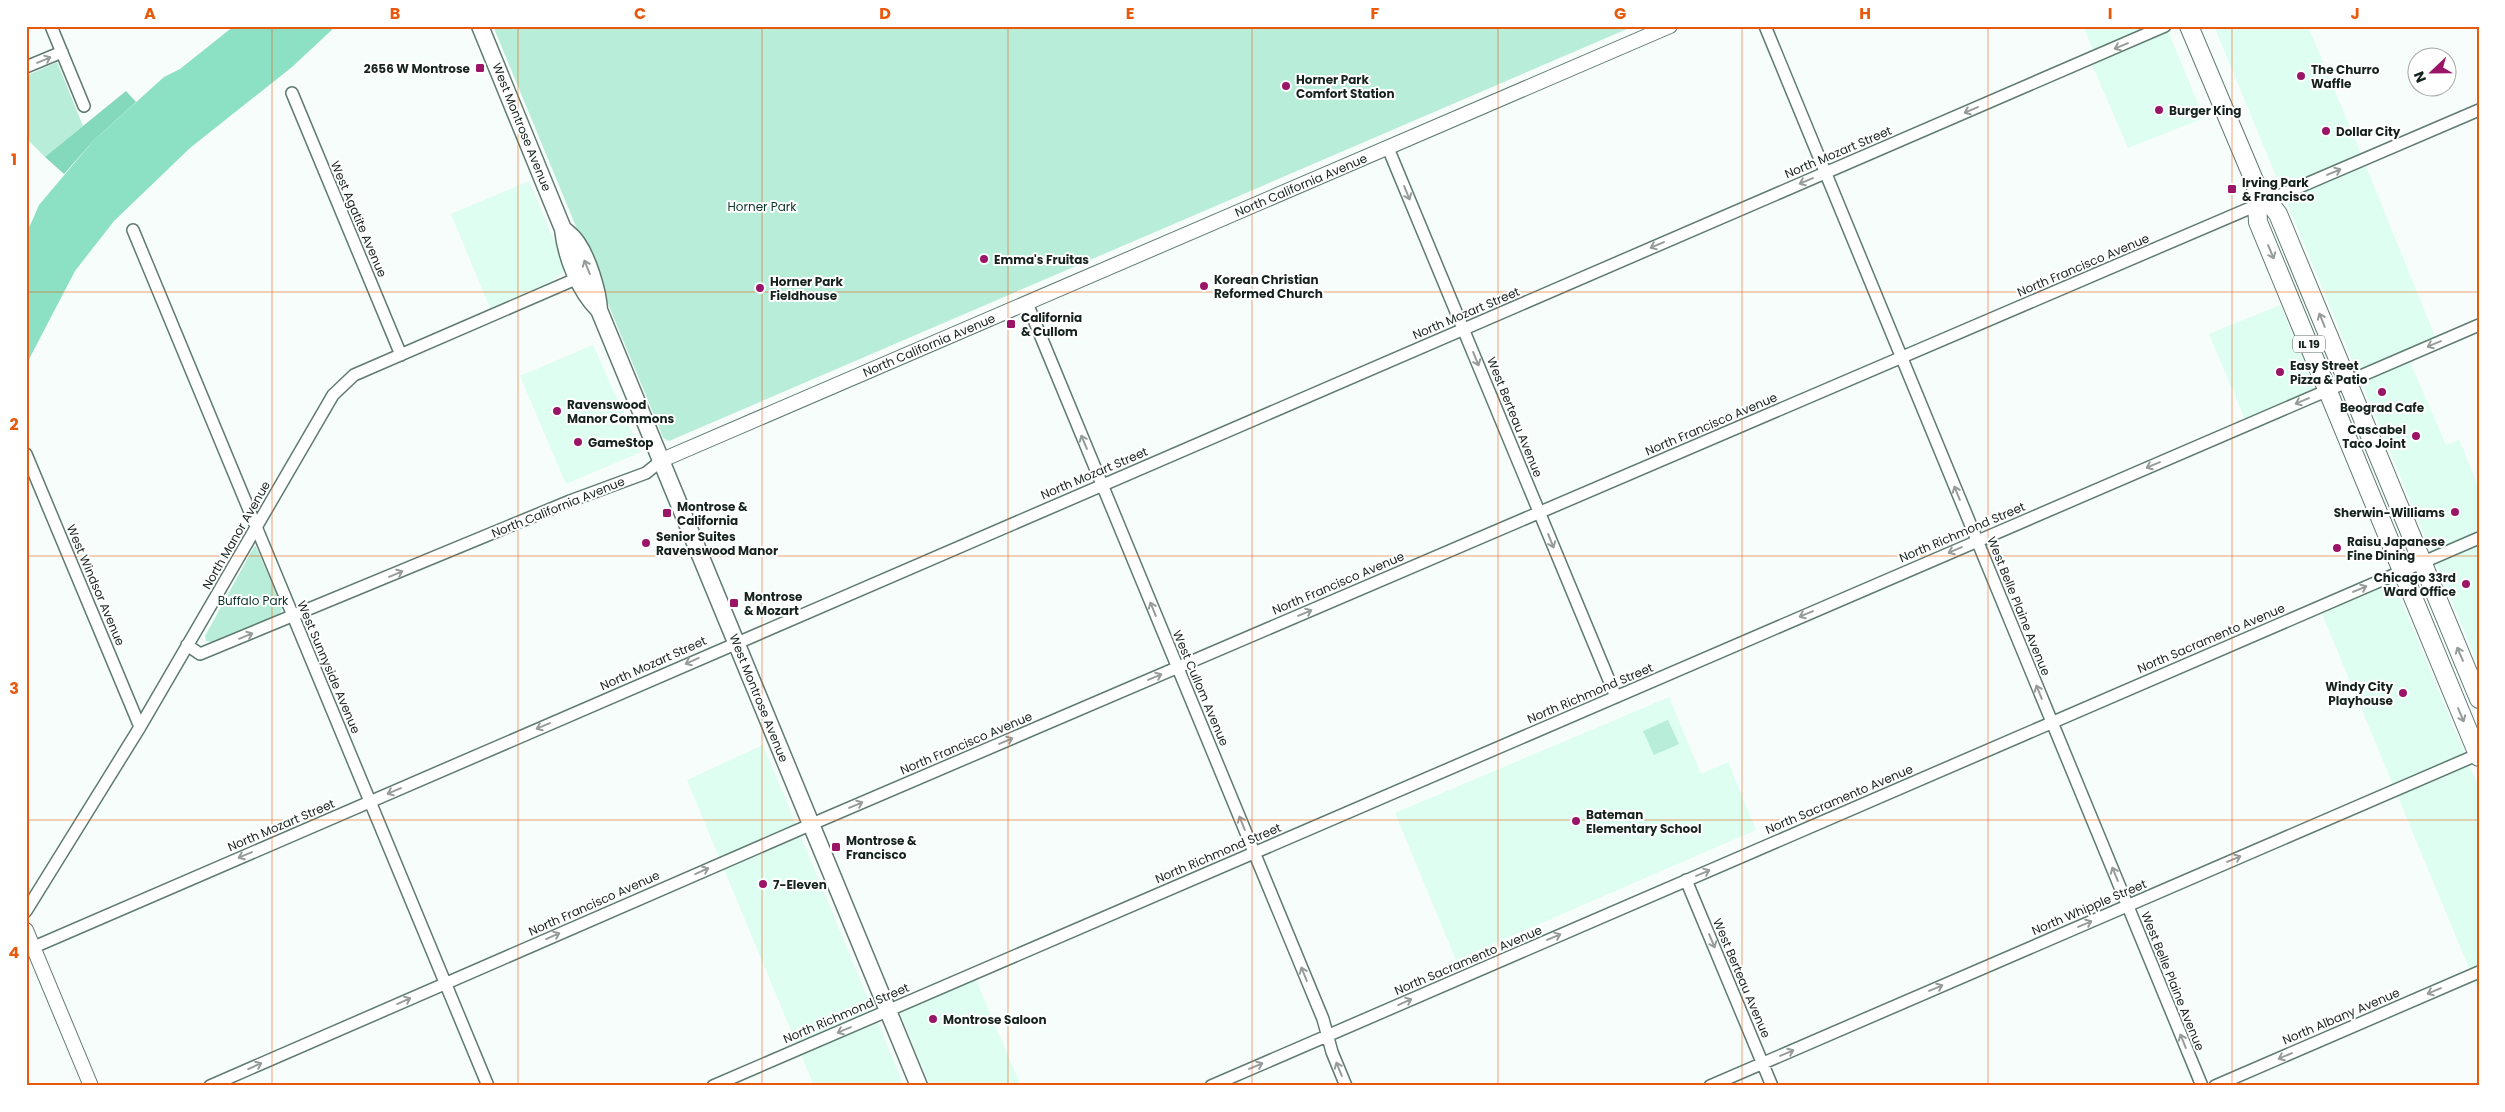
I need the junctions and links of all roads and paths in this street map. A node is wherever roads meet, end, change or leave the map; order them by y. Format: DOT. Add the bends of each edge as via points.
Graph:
graph roads {
  1 [pos="51,26"];
  2 [pos="480,26"];
  3 [pos="1670,26"];
  4 [pos="1765,26"];
  5 [pos="2166,26"];
  6 [pos="2190,26"];
  7 [pos="62,52"];
  8 [pos="26,68"];
  9 [pos="292,93"];
  10 [pos="84,106"];
  11 [pos="2479,110"];
  12 [pos="1388,148"];
  13 [pos="1825,173"];
  14 [pos="2263,203"];
  15 [pos="563,229"];
  16 [pos="133,230"];
  17 [pos="576,283"];
  18 [pos="1027,303"];
  19 [pos="599,310"];
  20 [pos="2479,325"];
  21 [pos="1463,329"];
  22 [pos="401,355"];
  23 [pos="1901,357"];
  24 [pos="2347,382"];
  25 [pos="2328,390"];
  26 [pos="26,454"];
  27 [pos="662,460"];
  28 [pos="1102,484"];
  29 [pos="1539,512"];
  30 [pos="256,527"];
  31 [pos="2479,538"];
  32 [pos="1977,541"];
  33 [pos="2422,562"];
  34 [pos="2403,570"];
  35 [pos="293,617"];
  36 [pos="736,642"];
  37 [pos="188,645"];
  38 [pos="1178,667"];
  39 [pos="1616,696"];
  40 [pos="2479,699"];
  41 [pos="2052,722"];
  42 [pos="140,727"];
  43 [pos="2478,755"];
  44 [pos="370,801"];
  45 [pos="812,824"];
  46 [pos="1254,852"];
  47 [pos="1686,880"];
  48 [pos="2127,906"];
  49 [pos="26,911"];
  50 [pos="26,930"];
  51 [pos="34,947"];
  52 [pos="2479,972"];
  53 [pos="445,983"];
  54 [pos="888,1010"];
  55 [pos="1328,1035"];
  56 [pos="1762,1063"];
  57 [pos="91,1086"];
  58 [pos="210,1086"];
  59 [pos="488,1086"];
  60 [pos="713,1086"];
  61 [pos="919,1086"];
  62 [pos="1211,1086"];
  63 [pos="1346,1086"];
  64 [pos="1710,1086"];
  65 [pos="1772,1086"];
  66 [pos="2202,1086"];
  67 [pos="2215,1086"];
  1 -- 7 [label="street"];
  2 -- 15 [label="main road, West Montrose Avenue"];
  3 -- 12 [label="street, North California Avenue"];
  4 -- 13 [label="street, West Belle Plaine Avenue"];
  5 -- 13 [label="street, North Mozart Street, one-way"];
  6 -- 14 [label="main road, IL 19"];
  8 -- 7 [label="street, one-way"];
  7 -- 10 [label="street"];
  9 -- 22 [label="street, West Agatite Avenue"];
  14 -- 11 [label="street, North Francisco Avenue, one-way"];
  12 -- 18 [label="street, North California Avenue"];
  12 -- 21 [label="street, West Berteau Avenue, one-way"];
  13 -- 21 [label="street, North Mozart Street, one-way"];
  13 -- 23 [label="street, West Belle Plaine Avenue"];
  14 -- 23 [label="street, North Francisco Avenue"];
  24 -- 14 [label="main road, IL 19, one-way" via="2278,214"];
  14 -- 25 [label="main road, IL 19, one-way" via="2258,222"];
  15 -- 17 [label="main road, West Montrose Avenue"];
  19 -- 15 [label="main road, West Montrose Avenue, one-way" via="598,294 577,243"];
  16 -- 30 [label="street, West Sunnyside Avenue"];
  17 -- 19 [label="main road, West Montrose Avenue"];
  17 -- 22 [label="street, North Manor Avenue"];
  18 -- 27 [label="street, North California Avenue"];
  28 -- 18 [label="street, West Cullom Avenue, one-way"];
  19 -- 27 [label="main road, West Montrose Avenue"];
  20 -- 24 [label="street, North Richmond Street, one-way"];
  21 -- 28 [label="street, North Mozart Street"];
  21 -- 29 [label="street, West Berteau Avenue, one-way"];
  22 -- 30 [label="street, North Manor Avenue" via="354,375 333,395"];
  23 -- 29 [label="street, North Francisco Avenue"];
  32 -- 23 [label="street, West Belle Plaine Avenue, one-way"];
  24 -- 25 [label="street, North Richmond Street"];
  24 -- 33 [label="main road, IL 19"];
  25 -- 32 [label="street, North Richmond Street, one-way"];
  25 -- 34 [label="main road, IL 19"];
  26 -- 42 [label="street, West Windsor Avenue"];
  35 -- 27 [label="street, North California Avenue, one-way" via="570,501 646,473"];
  27 -- 36 [label="main road, West Montrose Avenue"];
  28 -- 36 [label="street, North Mozart Street"];
  38 -- 28 [label="street, West Cullom Avenue, one-way"];
  38 -- 29 [label="street, North Francisco Avenue, one-way"];
  29 -- 39 [label="street, West Berteau Avenue, one-way"];
  30 -- 35 [label="street, West Sunnyside Avenue"];
  30 -- 37 [label="street, North Manor Avenue"];
  31 -- 33 [label="street, North Sacramento Avenue"];
  32 -- 39 [label="street, North Richmond Street, one-way"];
  41 -- 32 [label="street, West Belle Plaine Avenue, one-way"];
  33 -- 34 [label="street, North Sacramento Avenue"];
  40 -- 33 [label="main road, IL 19, one-way"];
  41 -- 34 [label="street, North Sacramento Avenue, one-way"];
  34 -- 43 [label="main road, IL 19, one-way"];
  37 -- 35 [label="street, North California Avenue, one-way" via="200,654"];
  35 -- 44 [label="street, West Sunnyside Avenue"];
  36 -- 44 [label="street, North Mozart Street, one-way"];
  36 -- 45 [label="main road, West Montrose Avenue"];
  37 -- 42 [label="street, North Manor Avenue"];
  45 -- 38 [label="street, North Francisco Avenue, one-way"];
  46 -- 38 [label="street, West Cullom Avenue, one-way"];
  39 -- 46 [label="street, North Richmond Street"];
  47 -- 41 [label="street, North Sacramento Avenue, one-way"];
  48 -- 41 [label="street, West Belle Plaine Avenue, one-way"];
  42 -- 49 [label="street, North Manor Avenue"];
  48 -- 43 [label="street, North Whipple Street, one-way"];
  44 -- 51 [label="street, North Mozart Street, one-way"];
  44 -- 53 [label="street, West Sunnyside Avenue"];
  53 -- 45 [label="street, North Francisco Avenue, one-way"];
  45 -- 54 [label="main road, West Montrose Avenue"];
  46 -- 54 [label="street, North Richmond Street"];
  55 -- 46 [label="street, West Cullom Avenue, one-way"];
  55 -- 47 [label="street, North Sacramento Avenue, one-way"];
  47 -- 56 [label="street, West Berteau Avenue, one-way"];
  56 -- 48 [label="street, North Whipple Street, one-way"];
  66 -- 48 [label="street, West Belle Plaine Avenue, one-way"];
  50 -- 51 [label="street"];
  51 -- 57 [label="street"];
  52 -- 67 [label="street, North Albany Avenue, one-way"];
  58 -- 53 [label="street, North Francisco Avenue, one-way"];
  53 -- 59 [label="street, West Sunnyside Avenue"];
  54 -- 60 [label="street, North Richmond Street, one-way"];
  54 -- 61 [label="main road, West Montrose Avenue"];
  62 -- 55 [label="street, North Sacramento Avenue, one-way"];
  63 -- 55 [label="street, West Cullom Avenue, one-way"];
  56 -- 64 [label="street, North Whipple Street"];
  56 -- 65 [label="street, West Berteau Avenue"];
}
